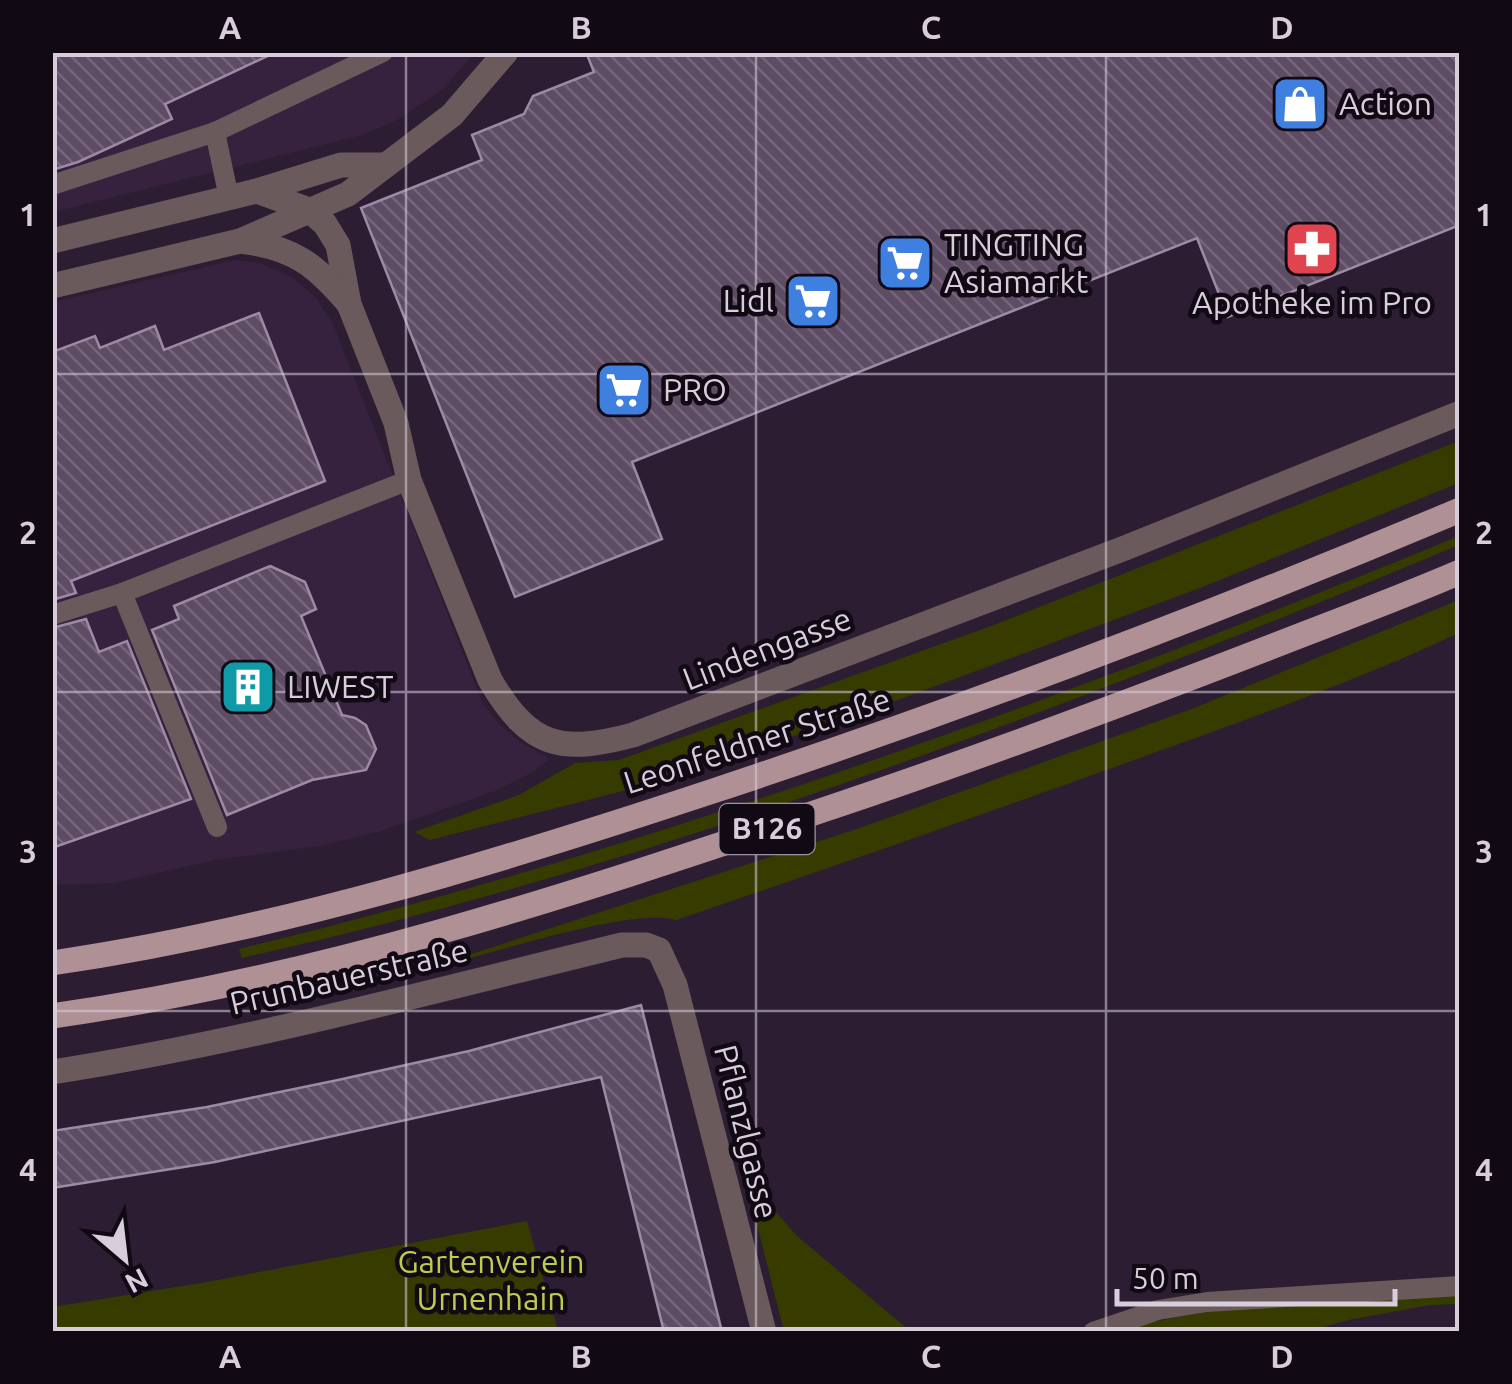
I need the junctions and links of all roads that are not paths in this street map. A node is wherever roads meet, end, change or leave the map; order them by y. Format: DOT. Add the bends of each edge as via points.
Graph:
graph roads {
  1 [pos="383,52"];
  2 [pos="506,52"];
  3 [pos="216,132"];
  4 [pos="383,166"];
  5 [pos="52,185"];
  6 [pos="258,191"];
  7 [pos="229,198"];
  8 [pos="309,210"];
  9 [pos="240,241"];
  10 [pos="52,242"];
  11 [pos="52,286"];
  12 [pos="348,304"];
  13 [pos="1460,413"];
  14 [pos="409,480"];
  15 [pos="1460,510"];
  16 [pos="1460,572"];
  17 [pos="122,592"];
  18 [pos="52,615"];
  19 [pos="216,827"];
  20 [pos="659,950"];
  21 [pos="52,959"];
  22 [pos="52,1016"];
  23 [pos="52,1072"];
  24 [pos="1460,1286"];
  25 [pos="764,1332"];
  26 [pos="1092,1332"];
  1 -- 3 [label="lane"];
  2 -- 4 [label="street, Lindengasse" via="452,115"];
  3 -- 5 [label="lane"];
  3 -- 7 [label="lane"];
  4 -- 6 [label="street" via="340,164"];
  4 -- 8 [label="street, Lindengasse" via="348,194"];
  6 -- 7 [label="street"];
  6 -- 8 [label="street"];
  7 -- 10 [label="street"];
  8 -- 9 [label="street, Lindengasse"];
  8 -- 12 [label="street, Lindengasse" via="338,245"];
  9 -- 11 [label="street, Lindengasse"];
  9 -- 12 [label="street, Lindengasse" via="276,245 305,261"];
  12 -- 14 [label="street, Lindengasse" via="396,423"];
  13 -- 14 [label="street, Lindengasse" via="1125,548 594,745 565,746 530,731 506,708"];
  14 -- 17 [label="lane"];
  15 -- 21 [label="main road, Leonfeldner Straße / B126" via="1100,655 654,810 346,902 95,956"];
  16 -- 22 [label="main road, B126" via="912,780 611,881 356,955"];
  17 -- 18 [label="lane"];
  17 -- 19 [label="lane"];
  20 -- 23 [label="street, Prunbauerstraße" via="622,945 327,1018"];
  20 -- 25 [label="street, Pflanzlgasse" via="675,985"];
  24 -- 26 [label="lane" via="1207,1302"];
}
